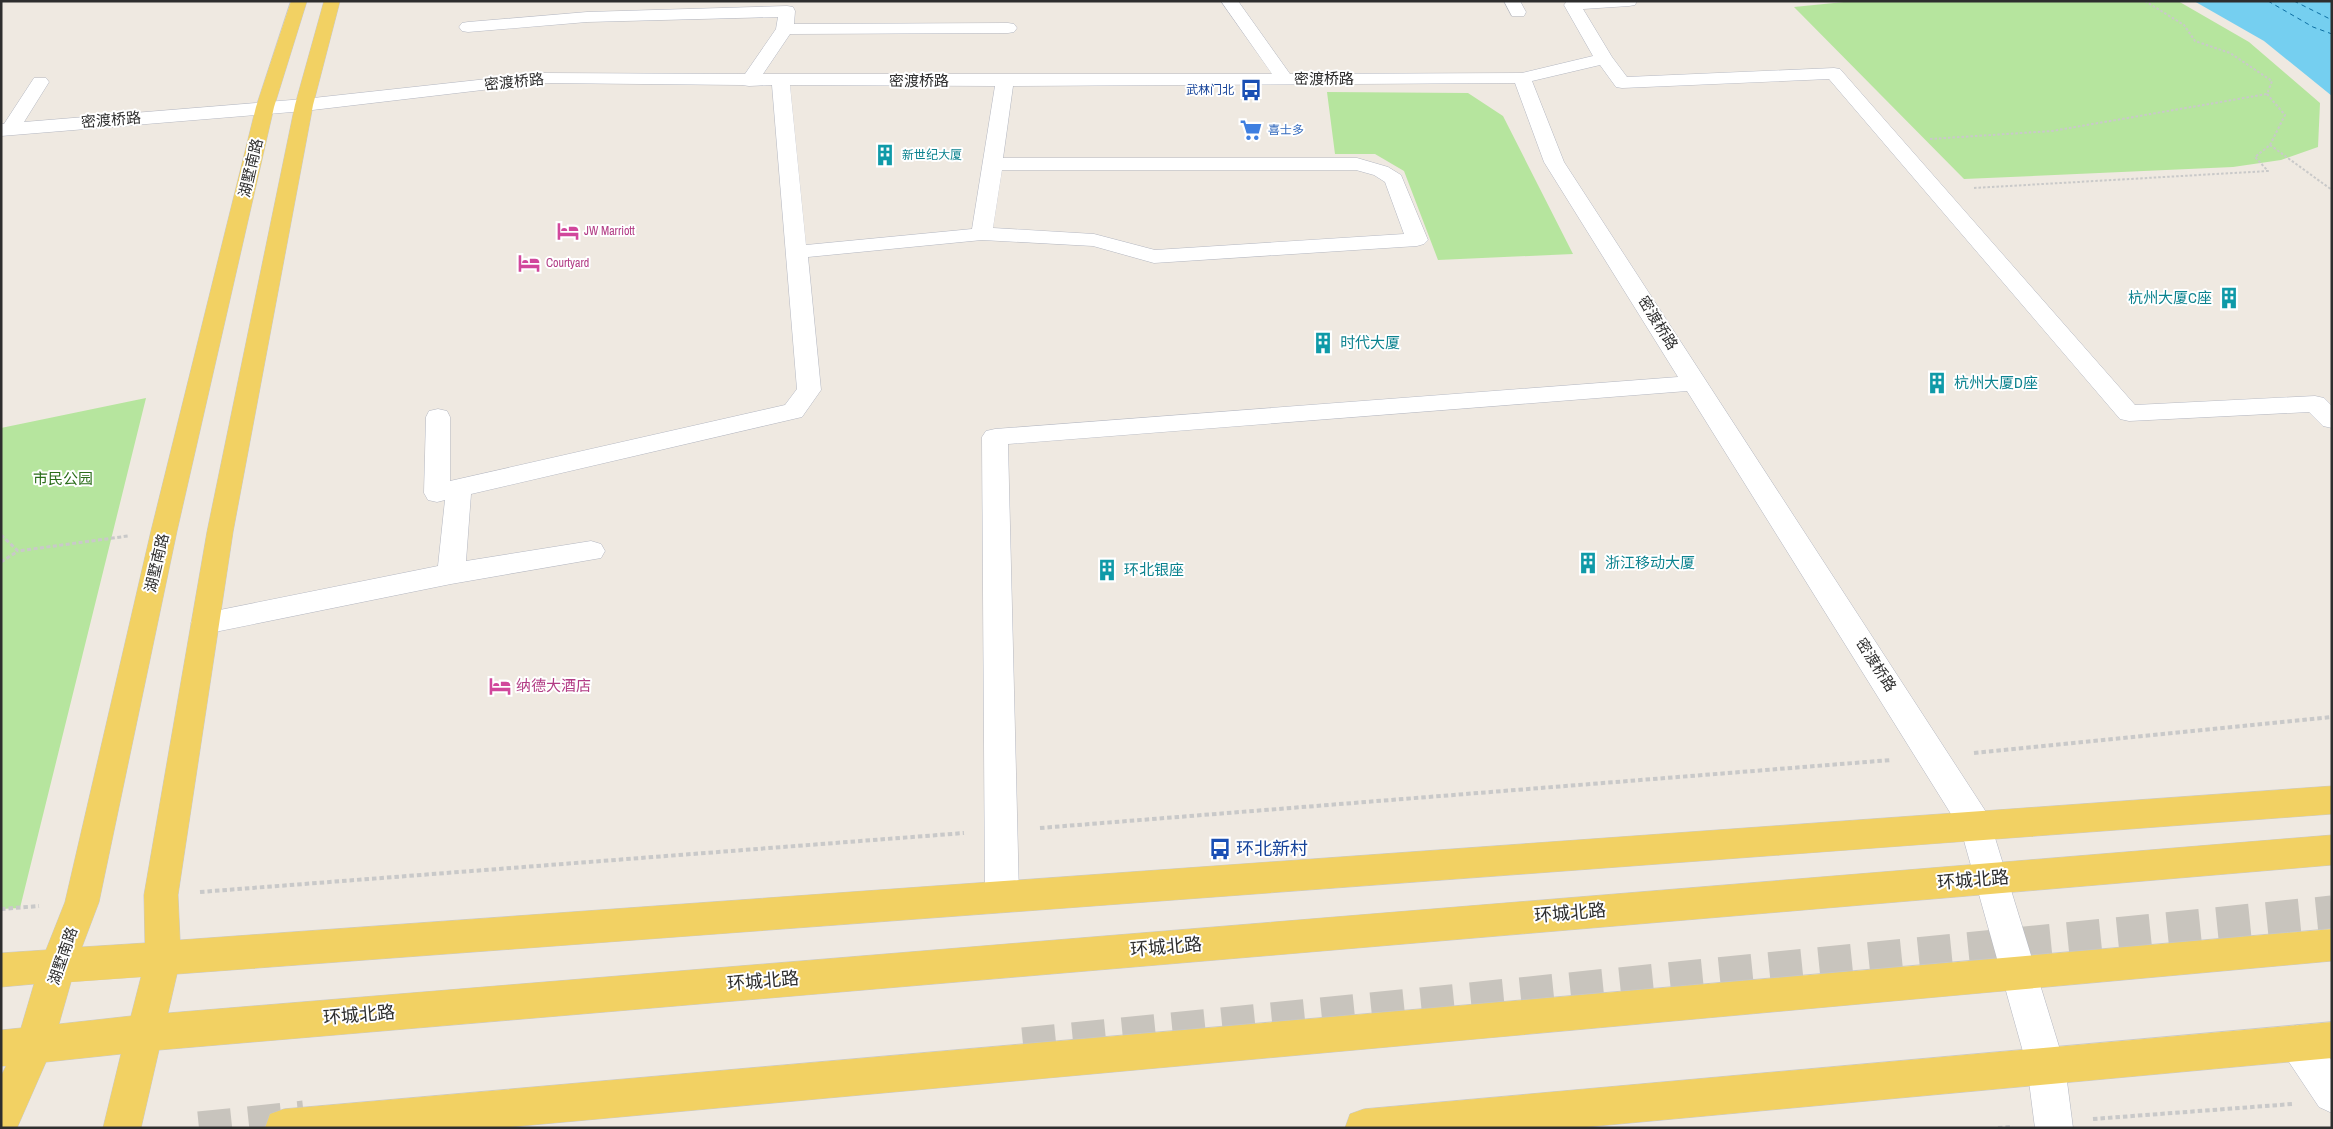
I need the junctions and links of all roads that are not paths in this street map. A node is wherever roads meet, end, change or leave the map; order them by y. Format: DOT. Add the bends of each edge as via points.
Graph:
graph roads {
  1 [pos="299,1"];
  2 [pos="332,1"];
  3 [pos="1229,1"];
  4 [pos="1629,1"];
  5 [pos="787,14"];
  6 [pos="468,27"];
  7 [pos="1008,28"];
  8 [pos="1604,59"];
  9 [pos="1522,78"];
  10 [pos="1286,79"];
  11 [pos="749,81"];
  12 [pos="781,81"];
  13 [pos="1005,81"];
  14 [pos="40,82"];
  15 [pos="304,105"];
  16 [pos="265,108"];
  17 [pos="6,129"];
  18 [pos="993,164"];
  19 [pos="982,234"];
  20 [pos="797,252"];
  21 [pos="1695,383"];
  22 [pos="438,417"];
  23 [pos="2332,420"];
  24 [pos="459,488"];
  25 [pos="591,551"];
  26 [pos="451,574"];
  27 [pos="205,623"];
  28 [pos="2332,800"];
  29 [pos="1976,825"];
  30 [pos="2332,850"];
  31 [pos="1992,878"];
  32 [pos="1002,896"];
  33 [pos="2332,945"];
  34 [pos="163,957"];
  35 [pos="58,965"];
  36 [pos="1,970"];
  37 [pos="2019,972"];
  38 [pos="145,1033"];
  39 [pos="2315,1041"];
  40 [pos="18,1047"];
  41 [pos="2046,1066"];
  42 [pos="2332,1094"];
  43 [pos="1,1119"];
  44 [pos="2054,1125"];
  45 [pos="122,1128"];
  46 [pos="284,1128"];
  47 [pos="1364,1128"];
  1 -- 16 [label="main road, 湖墅南路"];
  2 -- 15 [label="main road"];
  3 -- 10 [label="street"];
  4 -- 8 [label="street" via="1572,5"];
  5 -- 6 [label="street" via="630,13"];
  5 -- 7 [label="street"];
  5 -- 11 [label="street"];
  8 -- 9 [label="street"];
  8 -- 23 [label="street" via="1622,83 1834,73 2129,413 2316,404"];
  9 -- 10 [label="street, 密渡桥路"];
  9 -- 21 [label="street, 密渡桥路" via="1554,162"];
  10 -- 13 [label="street, 密渡桥路"];
  11 -- 12 [label="street, 密渡桥路"];
  11 -- 15 [label="street, 密渡桥路" via="542,78"];
  12 -- 13 [label="street, 密渡桥路"];
  12 -- 20 [label="street"];
  13 -- 18 [label="street"];
  14 -- 17 [label="street"];
  15 -- 16 [label="street, 密渡桥路"];
  15 -- 27 [label="main road"];
  16 -- 17 [label="street, 密渡桥路"];
  16 -- 35 [label="main road, 湖墅南路" via="164,531 82,902"];
  18 -- 19 [label="street"];
  18 -- 19 [label="street" via="1357,164 1394,178 1417,240 1154,257 1094,240"];
  19 -- 20 [label="street"];
  20 -- 24 [label="street" via="809,390 793,411"];
  21 -- 29 [label="street, 密渡桥路"];
  21 -- 32 [label="street" via="995,436"];
  22 -- 24 [label="street" via="437,493"];
  24 -- 26 [label="street"];
  25 -- 26 [label="street"];
  26 -- 27 [label="street"];
  27 -- 34 [label="main road" via="160,895"];
  28 -- 29 [label="main road"];
  29 -- 31 [label="street, 密渡桥路"];
  29 -- 32 [label="main road"];
  30 -- 31 [label="main road, 环城北路"];
  31 -- 37 [label="street, 密渡桥路"];
  31 -- 38 [label="main road, 环城北路"];
  32 -- 34 [label="main road"];
  33 -- 37 [label="main road"];
  34 -- 35 [label="main road"];
  34 -- 38 [label="main road"];
  35 -- 36 [label="main road"];
  35 -- 40 [label="main road, 湖墅南路"];
  37 -- 41 [label="street, 密渡桥路"];
  37 -- 46 [label="main road"];
  38 -- 40 [label="main road, 环城北路"];
  38 -- 45 [label="main road"];
  39 -- 41 [label="main road"];
  39 -- 42 [label="street"];
  40 -- 43 [label="main road, 湖墅南路"];
  41 -- 44 [label="street, 密渡桥路"];
  41 -- 47 [label="main road"];
}
